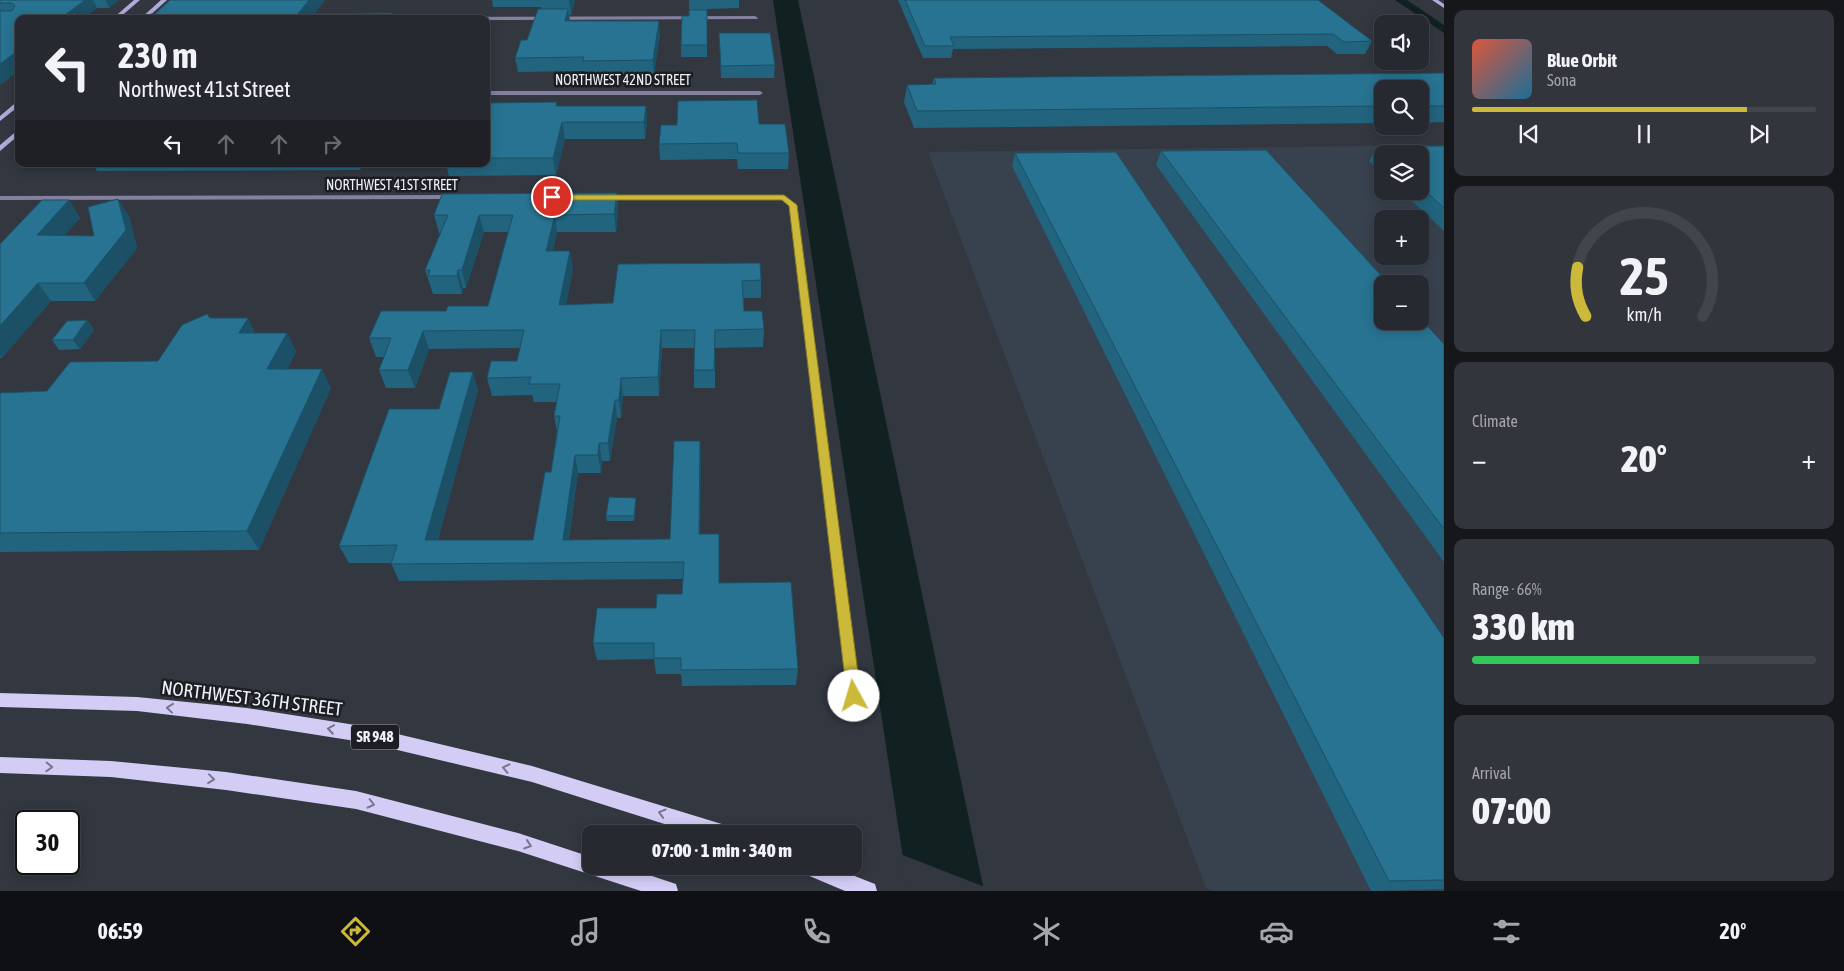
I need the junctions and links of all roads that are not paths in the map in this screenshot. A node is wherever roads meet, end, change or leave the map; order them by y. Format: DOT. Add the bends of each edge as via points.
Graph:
graph roads {
  1 [pos="138,0"];
  2 [pos="164,0"];
  3 [pos="1434,0"];
  4 [pos="1444,6"];
  5 [pos="120,15"];
  6 [pos="147,15"];
  7 [pos="755,18"];
  8 [pos="490,19"];
  9 [pos="490,93"];
  10 [pos="760,93"];
  11 [pos="15,106"];
  12 [pos="0,119"];
  13 [pos="15,135"];
  14 [pos="0,148"];
  15 [pos="467,197"];
  16 [pos="0,198"];
  17 [pos="596,198"];
  18 [pos="854,696"];
  19 [pos="0,700"];
  20 [pos="0,765"];
  21 [pos="696,825"];
  22 [pos="582,863"];
  23 [pos="620,875"];
  24 [pos="828,875"];
  25 [pos="669,891"];
  26 [pos="868,891"];
  1 -- 5 [label="main road"];
  2 -- 6 [label="main road"];
  3 -- 4 [label="main road"];
  7 -- 8 [label="street"];
  9 -- 10 [label="street, NORTHWEST 42ND STREET"];
  11 -- 12 [label="main road"];
  13 -- 14 [label="main road"];
  15 -- 16 [label="street, NORTHWEST 41ST STREET"];
  17 -- 18 [label="street" via="784,198 793,205"];
  21 -- 19 [label="main road, NORTHWEST 36TH STREET / SR 948, one-way" via="532,774 368,735 247,716 137,704"];
  20 -- 22 [label="main road, one-way" via="112,769 356,800 518,842"];
  23 -- 25 [label="main road"];
  24 -- 26 [label="main road"];
}
